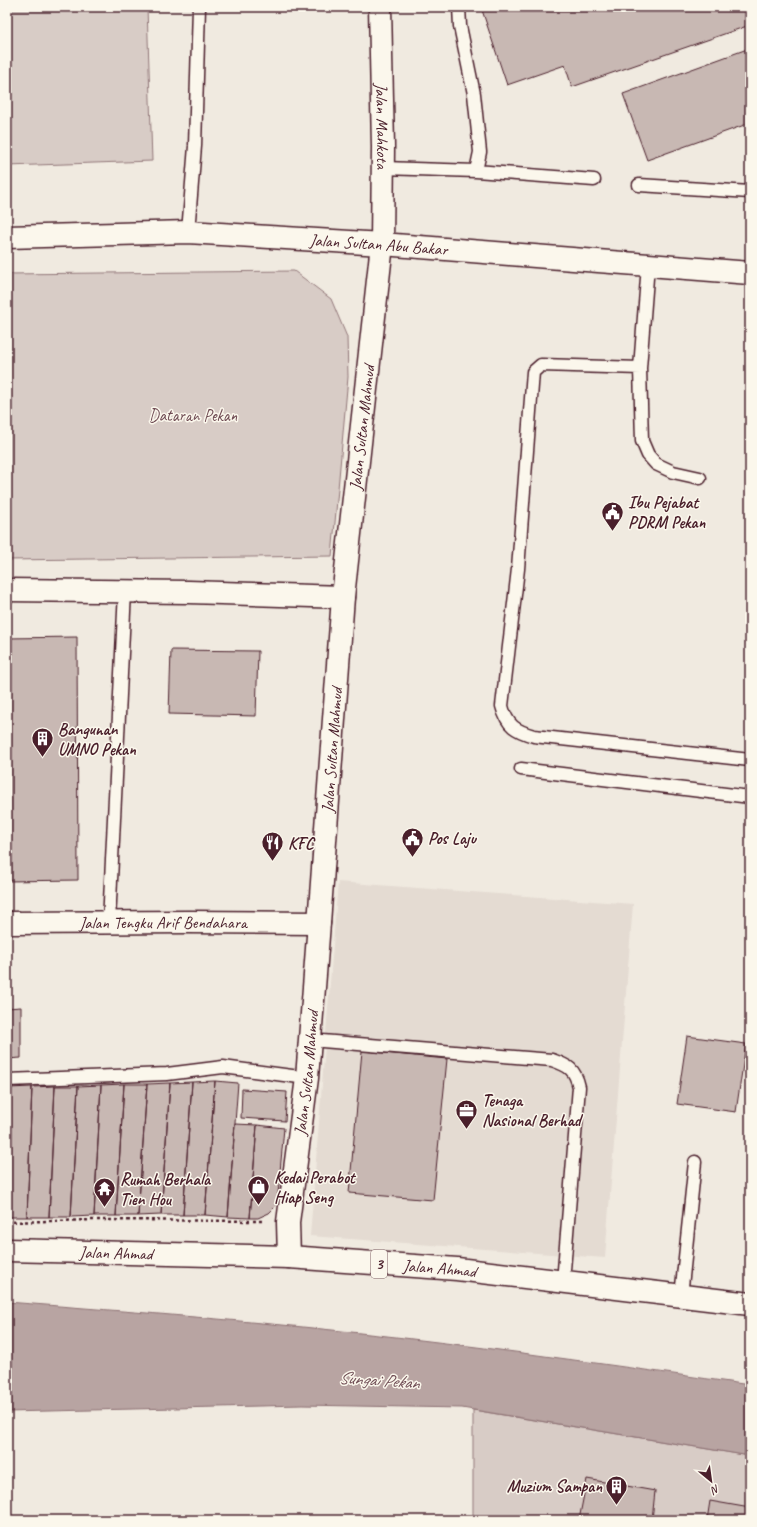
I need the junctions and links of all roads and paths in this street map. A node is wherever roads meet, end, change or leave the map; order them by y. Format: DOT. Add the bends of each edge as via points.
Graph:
graph roads {
  1 [pos="199,7"];
  2 [pos="380,7"];
  3 [pos="459,7"];
  4 [pos="383,168"];
  5 [pos="476,171"];
  6 [pos="594,180"];
  7 [pos="639,186"];
  8 [pos="750,192"];
  9 [pos="188,232"];
  10 [pos="7,237"];
  11 [pos="382,244"];
  12 [pos="648,265"];
  13 [pos="750,273"];
  14 [pos="640,368"];
  15 [pos="700,478"];
  16 [pos="7,590"];
  17 [pos="125,591"];
  18 [pos="343,597"];
  19 [pos="750,760"];
  20 [pos="522,769"];
  21 [pos="750,797"];
  22 [pos="109,922"];
  23 [pos="7,923"];
  24 [pos="319,923"];
  25 [pos="310,1040"];
  26 [pos="307,1078"];
  27 [pos="7,1080"];
  28 [pos="695,1162"];
  29 [pos="268,1221"];
  30 [pos="7,1222"];
  31 [pos="7,1250"];
  32 [pos="288,1257"];
  33 [pos="563,1282"];
  34 [pos="681,1296"];
  35 [pos="750,1304"];
  1 -- 9 [label="lane" via="195,146"];
  2 -- 4 [label="main road, Jalan Mahkota"];
  3 -- 5 [label="lane" via="460,26 475,101 480,152"];
  4 -- 5 [label="lane"];
  4 -- 11 [label="main road, Jalan Mahkota"];
  5 -- 6 [label="lane"];
  7 -- 8 [label="lane"];
  9 -- 10 [label="main road, Jalan Sultan Abu Bakar"];
  9 -- 11 [label="main road, Jalan Sultan Abu Bakar"];
  11 -- 12 [label="main road, Jalan Sultan Abu Bakar"];
  11 -- 18 [label="main road, Jalan Sultan Mahmud"];
  12 -- 13 [label="main road, Jalan Sultan Abu Bakar"];
  12 -- 14 [label="lane"];
  14 -- 15 [label="lane" via="642,441 648,456 656,464 673,472"];
  14 -- 19 [label="lane" via="541,365 533,372 518,569 502,706 504,715 517,730 534,736"];
  16 -- 17 [label="main road"];
  17 -- 18 [label="main road"];
  17 -- 22 [label="lane"];
  18 -- 24 [label="main road, Jalan Sultan Mahmud"];
  20 -- 21 [label="lane"];
  22 -- 23 [label="main road, Jalan Tengku Arif Bendahara"];
  22 -- 24 [label="main road, Jalan Tengku Arif Bendahara"];
  24 -- 25 [label="main road, Jalan Sultan Mahmud"];
  25 -- 26 [label="main road, Jalan Sultan Mahmud"];
  25 -- 33 [label="lane" via="552,1060 566,1065 573,1071 579,1087"];
  26 -- 27 [label="lane" via="223,1067 167,1074"];
  26 -- 32 [label="main road, Jalan Sultan Mahmud" via="288,1222"];
  28 -- 34 [label="lane"];
  29 -- 30 [label="path"];
  31 -- 32 [label="main road, Jalan Ahmad / 3"];
  32 -- 33 [label="main road, Jalan Ahmad / 3" via="457,1270"];
  33 -- 34 [label="main road, Jalan Ahmad / 3"];
  34 -- 35 [label="main road, Jalan Ahmad / 3"];
}
